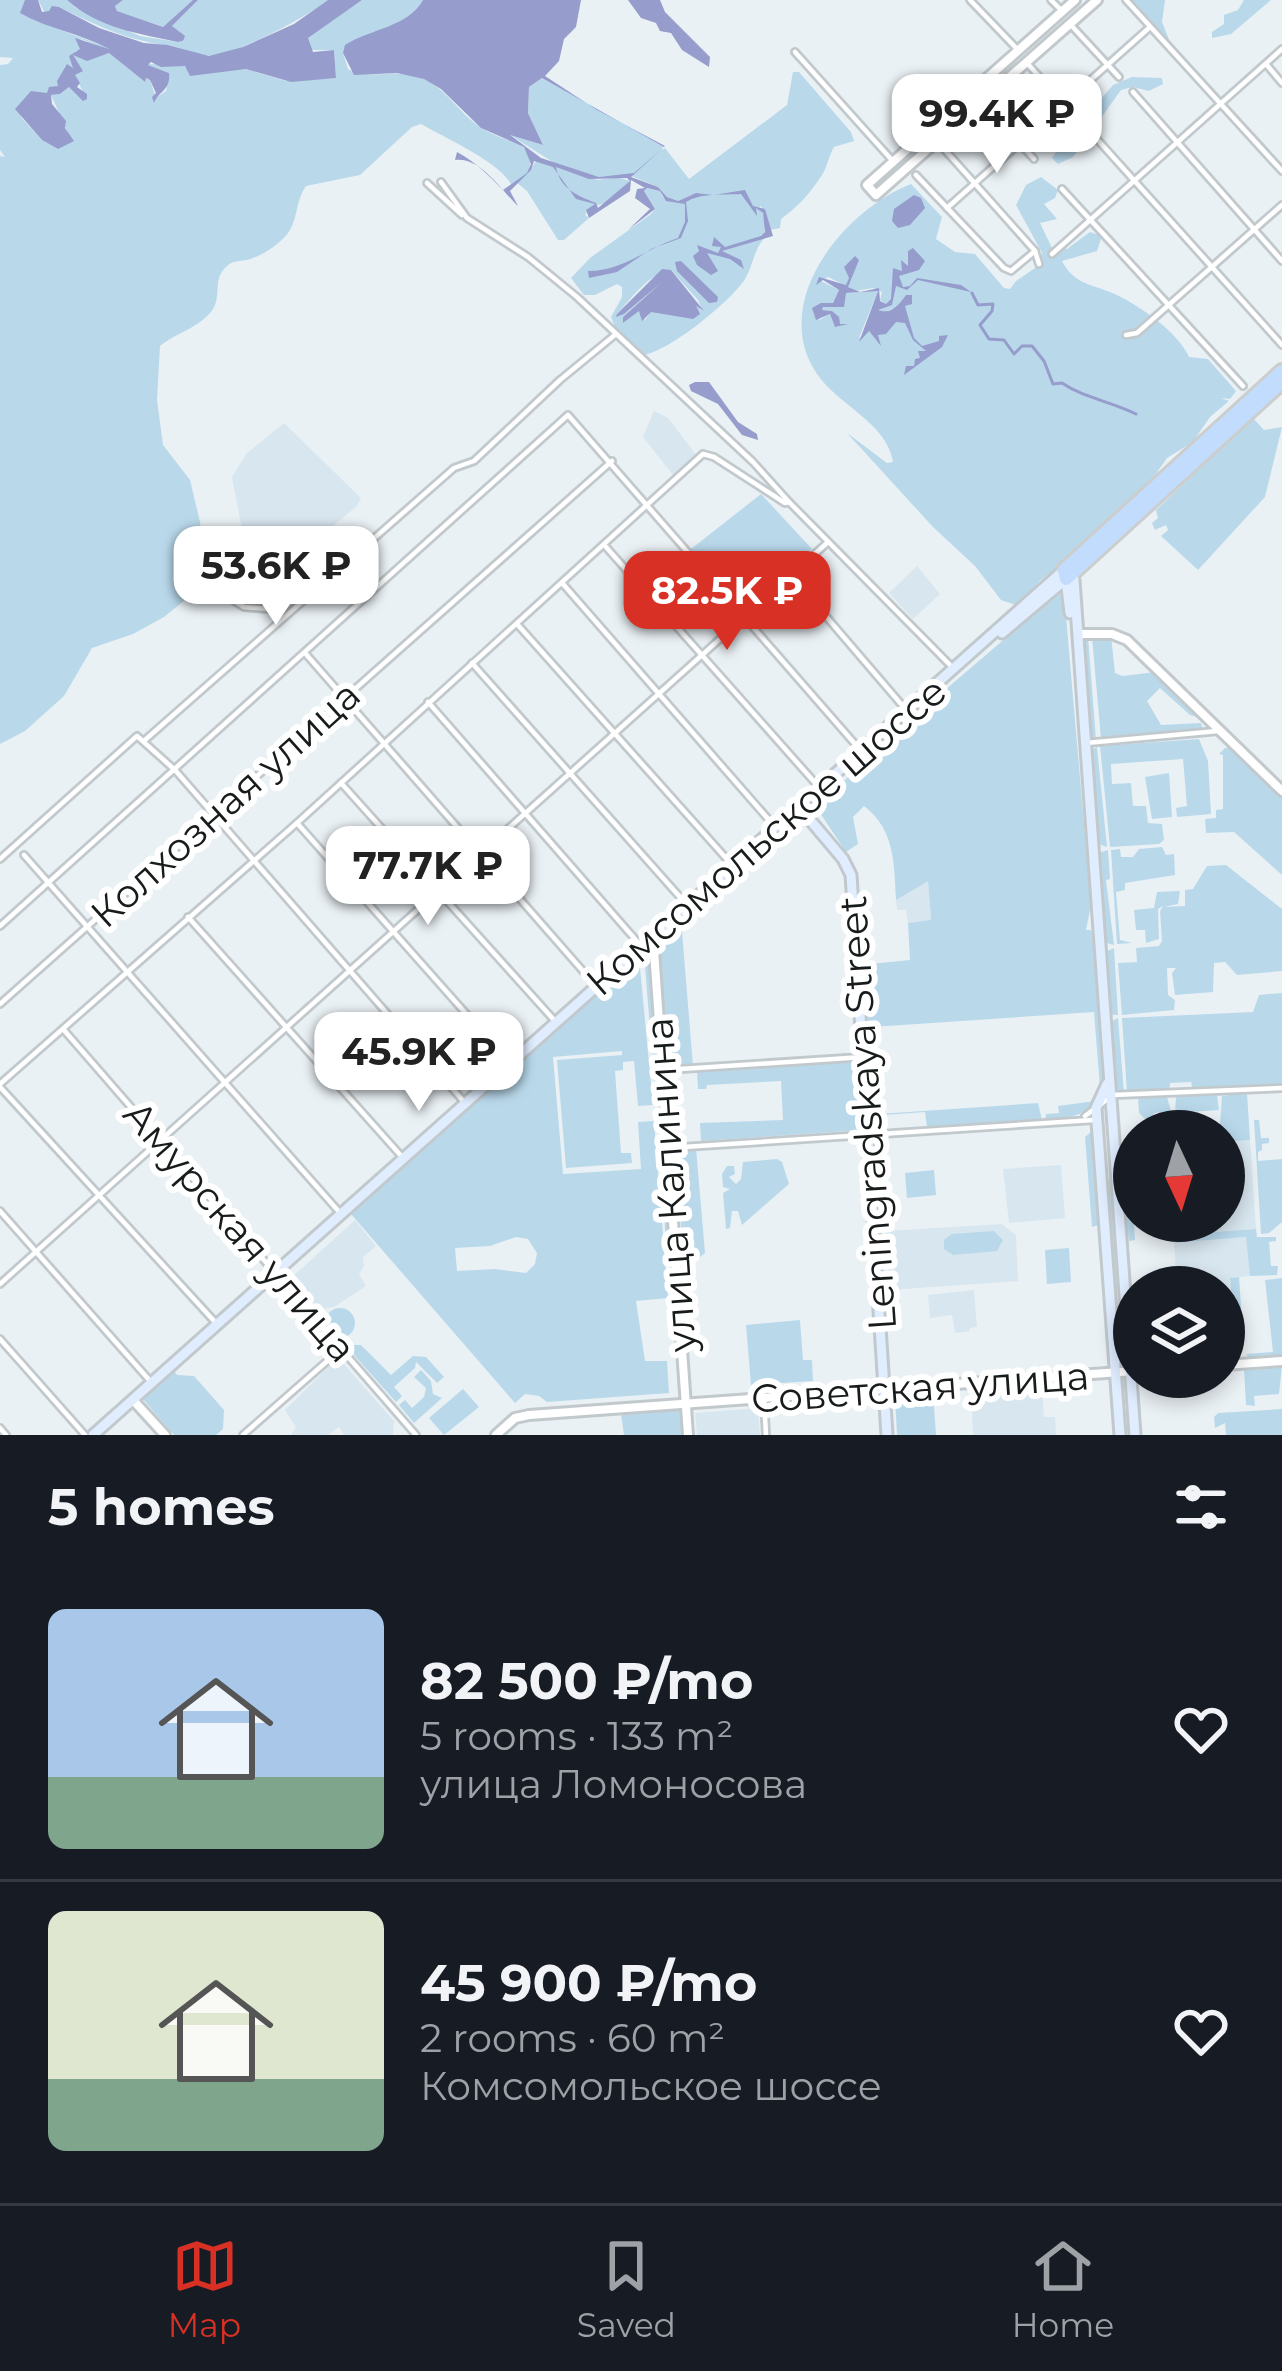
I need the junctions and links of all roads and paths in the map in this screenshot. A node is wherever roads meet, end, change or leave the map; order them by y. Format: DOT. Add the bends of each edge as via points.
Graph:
graph roads {
  1 [pos="970,0"];
  2 [pos="1051,0"];
  3 [pos="1075,0"];
  4 [pos="1097,0"];
  5 [pos="1126,0"];
  6 [pos="1062,11"];
  7 [pos="1070,24"];
  8 [pos="1150,27"];
  9 [pos="1282,49"];
  10 [pos="1018,50"];
  11 [pos="795,52"];
  12 [pos="1027,63"];
  13 [pos="1108,64"];
  14 [pos="1266,64"];
  15 [pos="1119,77"];
  16 [pos="1282,82"];
  17 [pos="1133,92"];
  18 [pos="983,102"];
  19 [pos="1063,104"];
  20 [pos="1222,104"];
  21 [pos="1078,120"];
  22 [pos="928,131"];
  23 [pos="1096,138"];
  24 [pos="938,142"];
  25 [pos="1019,143"];
  26 [pos="1177,143"];
  27 [pos="1034,159"];
  28 [pos="893,161"];
  29 [pos="1282,170"];
  30 [pos="916,175"];
  31 [pos="1136,180"];
  32 [pos="441,182"];
  33 [pos="976,182"];
  34 [pos="427,183"];
  35 [pos="1062,188"];
  36 [pos="1282,205"];
  37 [pos="947,208"];
  38 [pos="467,218"];
  39 [pos="1091,220"];
  40 [pos="1253,230"];
  41 [pos="1035,251"];
  42 [pos="1052,254"];
  43 [pos="1282,262"];
  44 [pos="1039,264"];
  45 [pos="1212,267"];
  46 [pos="1170,303"];
  47 [pos="616,334"];
  48 [pos="1126,335"];
  49 [pos="1282,345"];
  50 [pos="1282,371"];
  51 [pos="1282,382"];
  52 [pos="1244,386"];
  53 [pos="1268,390"];
  54 [pos="612,461"];
  55 [pos="789,502"];
  56 [pos="649,506"];
  57 [pos="829,542"];
  58 [pos="604,545"];
  59 [pos="338,569"];
  60 [pos="1067,574"];
  61 [pos="792,577"];
  62 [pos="563,584"];
  63 [pos="222,593"];
  64 [pos="746,617"];
  65 [pos="517,624"];
  66 [pos="1075,634"];
  67 [pos="305,653"];
  68 [pos="704,657"];
  69 [pos="472,663"];
  70 [pos="955,670"];
  71 [pos="661,696"];
  72 [pos="344,699"];
  73 [pos="428,703"];
  74 [pos="907,711"];
  75 [pos="1204,716"];
  76 [pos="1220,730"];
  77 [pos="615,734"];
  78 [pos="1198,736"];
  79 [pos="145,740"];
  80 [pos="384,743"];
  81 [pos="1083,743"];
  82 [pos="862,752"];
  83 [pos="175,770"];
  84 [pos="571,774"];
  85 [pos="341,783"];
  86 [pos="821,789"];
  87 [pos="1282,791"];
  88 [pos="800,808"];
  89 [pos="212,814"];
  90 [pos="527,814"];
  91 [pos="297,823"];
  92 [pos="776,828"];
  93 [pos="483,854"];
  94 [pos="24,855"];
  95 [pos="0,860"];
  96 [pos="251,860"];
  97 [pos="733,866"];
  98 [pos="47,883"];
  99 [pos="440,892"];
  100 [pos="687,905"];
  101 [pos="188,916"];
  102 [pos="0,926"];
  103 [pos="85,929"];
  104 [pos="393,931"];
  105 [pos="652,935"];
  106 [pos="640,946"];
  107 [pos="126,971"];
  108 [pos="349,971"];
  109 [pos="596,986"];
  110 [pos="0,1004"];
  111 [pos="556,1022"];
  112 [pos="288,1027"];
  113 [pos="63,1029"];
  114 [pos="863,1057"];
  115 [pos="510,1062"];
  116 [pos="662,1070"];
  117 [pos="224,1083"];
  118 [pos="0,1086"];
  119 [pos="1282,1088"];
  120 [pos="1110,1090"];
  121 [pos="465,1103"];
  122 [pos="1098,1107"];
  123 [pos="1114,1108"];
  124 [pos="1080,1119"];
  125 [pos="1097,1126"];
  126 [pos="868,1134"];
  127 [pos="162,1138"];
  128 [pos="668,1148"];
  129 [pos="403,1158"];
  130 [pos="1113,1177"];
  131 [pos="1101,1178"];
  132 [pos="98,1196"];
  133 [pos="0,1211"];
  134 [pos="341,1214"];
  135 [pos="36,1252"];
  136 [pos="277,1271"];
  137 [pos="0,1284"];
  138 [pos="1110,1294"];
  139 [pos="1113,1294"];
  140 [pos="217,1324"];
  141 [pos="0,1339"];
  142 [pos="1113,1341"];
  143 [pos="342,1348"];
  144 [pos="1282,1361"];
  145 [pos="1245,1364"];
  146 [pos="1113,1372"];
  147 [pos="152,1383"];
  148 [pos="885,1390"];
  149 [pos="764,1398"];
  150 [pos="1117,1398"];
  151 [pos="1134,1398"];
  152 [pos="133,1400"];
  153 [pos="686,1403"];
  154 [pos="0,1428"];
  155 [pos="6,1435"];
  156 [pos="89,1435"];
  157 [pos="165,1435"];
  158 [pos="243,1435"];
  159 [pos="416,1435"];
  160 [pos="496,1435"];
  161 [pos="688,1435"];
  162 [pos="766,1435"];
  163 [pos="887,1435"];
  164 [pos="1120,1435"];
  165 [pos="1135,1435"];
  1 -- 10 [label="street"];
  2 -- 6 [label="street"];
  3 -- 6 [label="street"];
  4 -- 7 [label="street"];
  5 -- 8 [label="street"];
  6 -- 10 [label="street"];
  7 -- 12 [label="street"];
  7 -- 13 [label="street"];
  8 -- 13 [label="street"];
  8 -- 20 [label="street"];
  9 -- 14 [label="street"];
  10 -- 22 [label="street"];
  11 -- 28 [label="street"];
  12 -- 18 [label="street"];
  12 -- 19 [label="street"];
  13 -- 15 [label="street"];
  13 -- 19 [label="street"];
  14 -- 16 [label="street"];
  14 -- 20 [label="street"];
  17 -- 26 [label="street"];
  18 -- 24 [label="street"];
  18 -- 25 [label="street"];
  19 -- 21 [label="street"];
  19 -- 25 [label="street"];
  20 -- 26 [label="street"];
  20 -- 29 [label="street"];
  22 -- 24 [label="street"];
  22 -- 28 [label="street"];
  23 -- 31 [label="street"];
  24 -- 28 [label="street" via="876,195 867,185"];
  24 -- 33 [label="street"];
  25 -- 27 [label="street"];
  25 -- 33 [label="street"];
  26 -- 31 [label="street"];
  26 -- 40 [label="street"];
  30 -- 37 [label="street"];
  31 -- 39 [label="street"];
  31 -- 45 [label="street"];
  32 -- 38 [label="street"];
  33 -- 37 [label="street"];
  33 -- 41 [label="street"];
  34 -- 38 [label="street"];
  35 -- 39 [label="street"];
  36 -- 40 [label="street"];
  37 -- 41 [label="street" via="1007,271"];
  38 -- 47 [label="street" via="528,257"];
  39 -- 42 [label="street"];
  39 -- 46 [label="street"];
  40 -- 43 [label="street"];
  40 -- 45 [label="street"];
  41 -- 44 [label="street"];
  45 -- 46 [label="street"];
  45 -- 49 [label="street"];
  46 -- 48 [label="street"];
  46 -- 52 [label="street"];
  47 -- 55 [label="street"];
  47 -- 59 [label="street"];
  50 -- 53 [label="main road, Комсомольское шоссе"];
  51 -- 53 [label="main road, Комсомольское шоссе"];
  53 -- 60 [label="main road, Комсомольское шоссе"];
  54 -- 56 [label="street"];
  54 -- 67 [label="street" via="568,415"];
  54 -- 72 [label="street, Колхозная улица"];
  55 -- 56 [label="street" via="703,454"];
  55 -- 57 [label="street"];
  56 -- 58 [label="street"];
  56 -- 64 [label="street"];
  57 -- 61 [label="street"];
  57 -- 70 [label="street"];
  58 -- 62 [label="street"];
  58 -- 68 [label="street"];
  59 -- 63 [label="street" via="320,570 270,609 244,607"];
  59 -- 79 [label="street"];
  60 -- 66 [label="main road"];
  60 -- 70 [label="main road, Комсомольское шоссе"];
  61 -- 64 [label="street"];
  61 -- 74 [label="street"];
  62 -- 65 [label="street"];
  62 -- 71 [label="street"];
  64 -- 68 [label="street"];
  64 -- 82 [label="street"];
  65 -- 69 [label="street"];
  65 -- 77 [label="street"];
  66 -- 75 [label="street" via="1127,640"];
  66 -- 81 [label="main road"];
  67 -- 72 [label="street"];
  67 -- 83 [label="street"];
  68 -- 71 [label="street"];
  68 -- 86 [label="street"];
  69 -- 73 [label="street"];
  69 -- 84 [label="street"];
  70 -- 74 [label="main road, Комсомольское шоссе"];
  71 -- 77 [label="street"];
  71 -- 92 [label="street"];
  72 -- 80 [label="street"];
  72 -- 89 [label="street, Колхозная улица"];
  73 -- 80 [label="street"];
  73 -- 90 [label="street"];
  74 -- 82 [label="main road, Комсомольское шоссе"];
  75 -- 76 [label="street"];
  75 -- 78 [label="street" via="1207,731"];
  76 -- 78 [label="street"];
  76 -- 87 [label="street"];
  77 -- 84 [label="street"];
  77 -- 97 [label="street"];
  78 -- 81 [label="street"];
  79 -- 83 [label="street"];
  79 -- 95 [label="street" via="137,736"];
  80 -- 85 [label="street"];
  80 -- 93 [label="street"];
  81 -- 120 [label="main road"];
  82 -- 86 [label="main road, Комсомольское шоссе"];
  83 -- 89 [label="street"];
  83 -- 98 [label="street"];
  84 -- 90 [label="street"];
  84 -- 100 [label="street"];
  85 -- 91 [label="street"];
  85 -- 99 [label="street"];
  86 -- 88 [label="main road, Комсомольское шоссе"];
  88 -- 92 [label="main road, Комсомольское шоссе"];
  88 -- 114 [label="main road, Leningradskaya Street" via="851,874"];
  89 -- 96 [label="street"];
  89 -- 103 [label="street, Колхозная улица"];
  90 -- 93 [label="street"];
  90 -- 106 [label="street"];
  91 -- 96 [label="street"];
  91 -- 104 [label="street"];
  92 -- 97 [label="main road, Комсомольское шоссе"];
  93 -- 99 [label="street"];
  93 -- 109 [label="street"];
  94 -- 98 [label="street"];
  96 -- 101 [label="street"];
  96 -- 108 [label="street"];
  97 -- 100 [label="main road, Комсомольское шоссе"];
  98 -- 102 [label="street"];
  98 -- 103 [label="street"];
  99 -- 104 [label="street"];
  99 -- 111 [label="street"];
  100 -- 105 [label="main road, Комсомольское шоссе"];
  101 -- 107 [label="street"];
  101 -- 112 [label="street"];
  103 -- 107 [label="street"];
  103 -- 110 [label="street, Колхозная улица"];
  104 -- 108 [label="street"];
  104 -- 115 [label="street"];
  105 -- 106 [label="main road, Комсомольское шоссе"];
  105 -- 116 [label="street, улица Калинина"];
  106 -- 109 [label="main road, Комсомольское шоссе"];
  107 -- 113 [label="street"];
  107 -- 117 [label="street"];
  108 -- 112 [label="street"];
  108 -- 121 [label="street"];
  109 -- 111 [label="main road, Комсомольское шоссе"];
  111 -- 115 [label="main road, Комсомольское шоссе"];
  112 -- 117 [label="street"];
  112 -- 129 [label="street"];
  113 -- 118 [label="street"];
  113 -- 127 [label="street, Амурская улица"];
  114 -- 116 [label="street"];
  114 -- 126 [label="main road, Leningradskaya Street"];
  115 -- 121 [label="main road, Комсомольское шоссе"];
  116 -- 128 [label="street, улица Калинина"];
  117 -- 127 [label="street"];
  117 -- 134 [label="street"];
  118 -- 132 [label="street"];
  119 -- 120 [label="street"];
  120 -- 122 [label="main road"];
  120 -- 123 [label="main road"];
  121 -- 129 [label="main road, Комсомольское шоссе"];
  122 -- 123 [label="main road"];
  122 -- 124 [label="street"];
  122 -- 125 [label="main road"];
  124 -- 125 [label="street"];
  124 -- 126 [label="street"];
  125 -- 131 [label="main road"];
  126 -- 128 [label="street"];
  126 -- 148 [label="main road, Leningradskaya Street"];
  127 -- 132 [label="street"];
  127 -- 136 [label="street, Амурская улица"];
  128 -- 153 [label="street, улица Калинина"];
  129 -- 134 [label="main road, Комсомольское шоссе"];
  130 -- 131 [label="main road"];
  131 -- 138 [label="main road"];
  132 -- 135 [label="street"];
  132 -- 140 [label="street"];
  133 -- 135 [label="street"];
  134 -- 136 [label="main road, Комсомольское шоссе"];
  135 -- 137 [label="street"];
  135 -- 147 [label="street"];
  136 -- 140 [label="main road, Комсомольское шоссе"];
  136 -- 143 [label="street, Амурская улица"];
  138 -- 139 [label="main road"];
  138 -- 142 [label="main road"];
  140 -- 147 [label="main road, Комсомольское шоссе"];
  141 -- 156 [label="street"];
  143 -- 158 [label="street"];
  143 -- 159 [label="street, Амурская улица"];
  144 -- 145 [label="street"];
  146 -- 148 [label="street, Советская улица"];
  147 -- 152 [label="main road, Комсомольское шоссе"];
  148 -- 149 [label="street, Советская улица"];
  148 -- 163 [label="main road, Leningradskaya Street"];
  149 -- 153 [label="street, Советская улица"];
  149 -- 162 [label="street"];
  150 -- 164 [label="main road"];
  151 -- 165 [label="main road"];
  152 -- 156 [label="main road, Комсомольское шоссе"];
  152 -- 157 [label="street"];
  153 -- 160 [label="street, Советская улица" via="522,1416"];
  153 -- 161 [label="street, улица Калинина"];
  154 -- 155 [label="street"];
}
